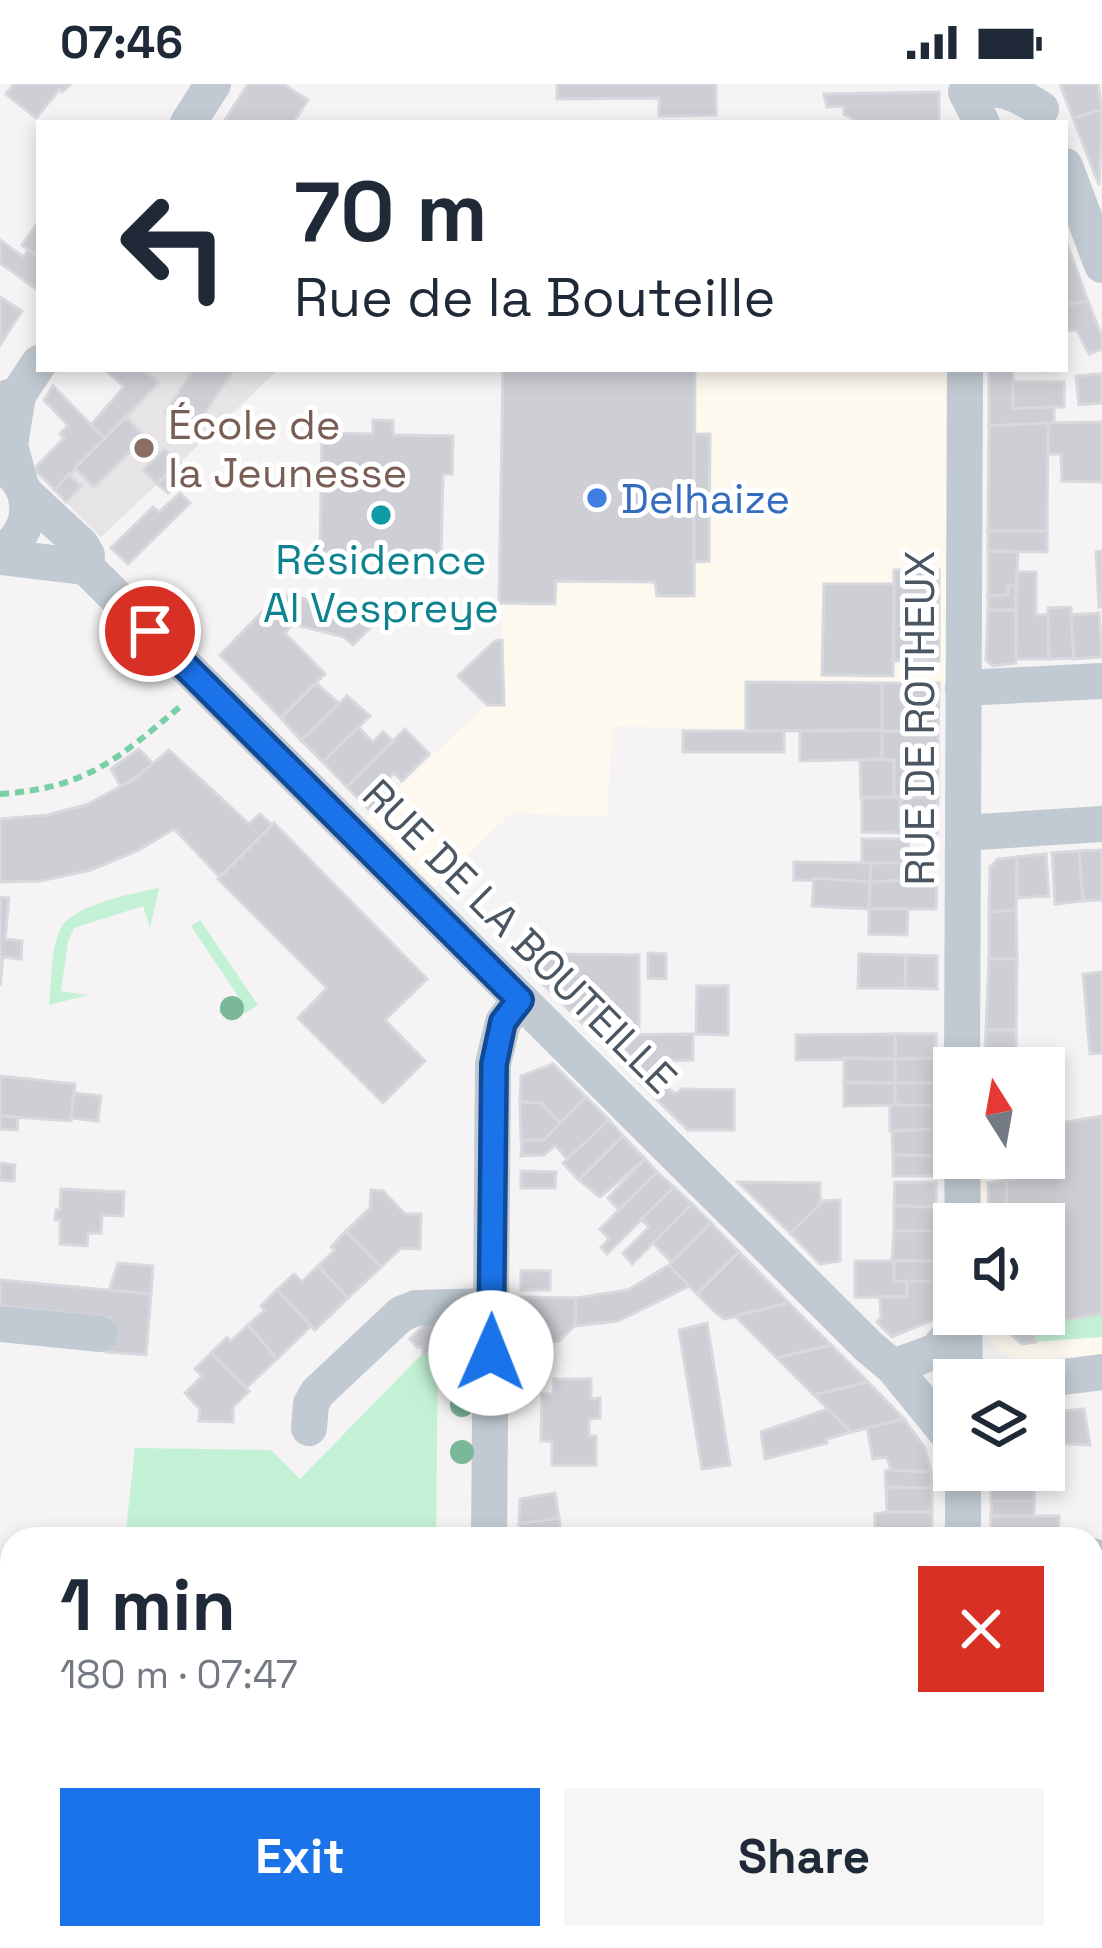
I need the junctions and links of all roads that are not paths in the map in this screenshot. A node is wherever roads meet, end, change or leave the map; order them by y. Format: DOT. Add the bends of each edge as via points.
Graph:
graph roads {
  1 [pos="213,84"];
  2 [pos="1023,102"];
  3 [pos="970,105"];
  4 [pos="190,120"];
  5 [pos="1068,182"];
  6 [pos="1102,266"];
  7 [pos="36,367"];
  8 [pos="965,372"];
  9 [pos="6,403"];
  10 [pos="15,479"];
  11 [pos="0,555"];
  12 [pos="86,567"];
  13 [pos="1102,681"];
  14 [pos="963,688"];
  15 [pos="1102,824"];
  16 [pos="963,832"];
  17 [pos="520,1000"];
  18 [pos="962,1047"];
  19 [pos="492,1306"];
  20 [pos="0,1324"];
  21 [pos="100,1334"];
  22 [pos="949,1335"];
  23 [pos="1102,1372"];
  24 [pos="933,1373"];
  25 [pos="905,1374"];
  26 [pos="1065,1377"];
  27 [pos="933,1398"];
  28 [pos="933,1413"];
  29 [pos="309,1428"];
  30 [pos="963,1491"];
  31 [pos="489,1527"];
  32 [pos="963,1527"];
  1 -- 4 [label="street"];
  2 -- 3 [label="street" via="993,87"];
  5 -- 6 [label="street"];
  7 -- 9 [label="street"];
  8 -- 14 [label="street, RUE DE ROTHEUX"];
  9 -- 10 [label="street"];
  10 -- 11 [label="street" via="26,526"];
  10 -- 12 [label="street, RUE DE LA BOUTEILLE" via="81,545"];
  11 -- 12 [label="street"];
  12 -- 17 [label="street, RUE DE LA BOUTEILLE"];
  13 -- 14 [label="street"];
  14 -- 16 [label="street, RUE DE ROTHEUX"];
  15 -- 16 [label="street"];
  16 -- 18 [label="street, RUE DE ROTHEUX"];
  17 -- 19 [label="street" via="503,1022 494,1064"];
  17 -- 25 [label="street, RUE DE LA BOUTEILLE"];
  19 -- 29 [label="street" via="401,1314 317,1393"];
  19 -- 31 [label="street"];
  20 -- 21 [label="street"];
  22 -- 25 [label="street"];
  23 -- 26 [label="street"];
  24 -- 25 [label="street, RUE DE LA BOUTEILLE"];
  25 -- 27 [label="street"];
  25 -- 28 [label="street, RUE DE LA BOUTEILLE"];
  30 -- 32 [label="street"];
}
